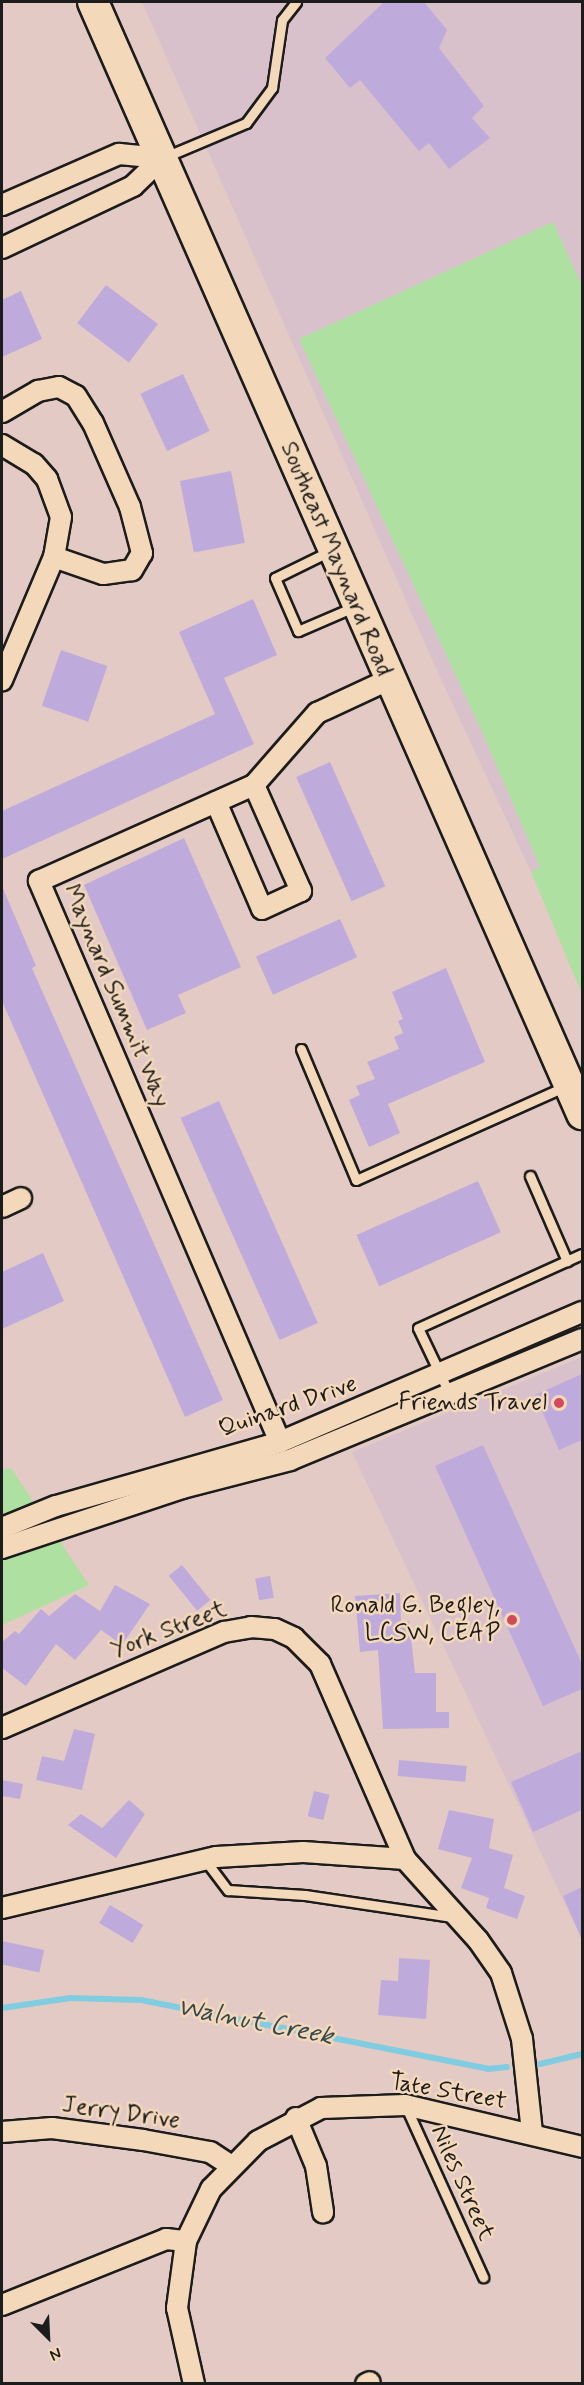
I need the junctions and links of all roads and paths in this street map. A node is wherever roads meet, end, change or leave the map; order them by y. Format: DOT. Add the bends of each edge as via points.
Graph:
graph roads {
  1 [pos="93,2"];
  2 [pos="296,2"];
  3 [pos="162,158"];
  4 [pos="2,205"];
  5 [pos="2,248"];
  6 [pos="2,412"];
  7 [pos="2,445"];
  8 [pos="332,550"];
  9 [pos="54,557"];
  10 [pos="356,607"];
  11 [pos="2,680"];
  12 [pos="388,680"];
  13 [pos="254,785"];
  14 [pos="216,802"];
  15 [pos="301,1049"];
  16 [pos="569,1085"];
  17 [pos="582,1114"];
  18 [pos="530,1176"];
  19 [pos="21,1198"];
  20 [pos="2,1207"];
  21 [pos="582,1254"];
  22 [pos="567,1261"];
  23 [pos="582,1312"];
  24 [pos="582,1339"];
  25 [pos="441,1376"];
  26 [pos="450,1395"];
  27 [pos="280,1442"];
  28 [pos="2,1528"];
  29 [pos="2,1548"];
  30 [pos="2,1728"];
  31 [pos="405,1859"];
  32 [pos="205,1860"];
  33 [pos="2,1908"];
  34 [pos="458,1918"];
  35 [pos="405,2105"];
  36 [pos="296,2118"];
  37 [pos="2,2132"];
  38 [pos="532,2133"];
  39 [pos="582,2147"];
  40 [pos="230,2164"];
  41 [pos="323,2212"];
  42 [pos="186,2241"];
  43 [pos="483,2277"];
  44 [pos="2,2305"];
  45 [pos="194,2384"];
  1 -- 3 [label="main road, Southeast Maynard Road"];
  2 -- 3 [label="lane" via="282,20 272,88 246,123"];
  3 -- 4 [label="street" via="119,154"];
  3 -- 5 [label="street" via="133,186"];
  3 -- 8 [label="main road, Southeast Maynard Road"];
  6 -- 9 [label="street" via="38,391 59,387 76,396 93,423 130,507 142,553 132,570 103,574"];
  7 -- 9 [label="street" via="34,464 57,498 60,538"];
  8 -- 10 [label="main road, Southeast Maynard Road"];
  8 -- 10 [label="lane" via="274,578 298,631"];
  9 -- 11 [label="street"];
  10 -- 12 [label="main road, Southeast Maynard Road"];
  12 -- 13 [label="street, Maynard Summit Way" via="317,713"];
  12 -- 16 [label="main road, Southeast Maynard Road"];
  13 -- 14 [label="street, Maynard Summit Way"];
  13 -- 14 [label="street" via="301,891 262,909"];
  14 -- 27 [label="street, Maynard Summit Way" via="39,881"];
  15 -- 16 [label="lane" via="356,1180"];
  16 -- 17 [label="main road, Southeast Maynard Road"];
  18 -- 22 [label="lane"];
  19 -- 20 [label="street"];
  21 -- 22 [label="lane"];
  22 -- 25 [label="lane" via="418,1328"];
  23 -- 25 [label="street, Quinard Drive"];
  24 -- 26 [label="street, Quinard Drive"];
  25 -- 26 [label="lane"];
  25 -- 27 [label="street, Quinard Drive"];
  26 -- 29 [label="street, Quinard Drive" via="290,1460 182,1488"];
  27 -- 28 [label="street, Quinard Drive" via="56,1506"];
  30 -- 31 [label="street, York Street" via="224,1632 251,1627 275,1629 294,1638 320,1664"];
  31 -- 32 [label="street" via="303,1852"];
  31 -- 34 [label="street, York Street"];
  32 -- 33 [label="street"];
  32 -- 34 [label="lane" via="228,1890 316,1896"];
  34 -- 38 [label="street, York Street" via="501,1973 513,2005 522,2039"];
  35 -- 36 [label="street, Tate Street" via="348,2104"];
  35 -- 38 [label="street, Tate Street"];
  35 -- 43 [label="lane, Niles Street"];
  36 -- 40 [label="street, Tate Street"];
  36 -- 41 [label="street" via="316,2166"];
  37 -- 40 [label="street, Jerry Drive" via="52,2128 143,2140 210,2152"];
  38 -- 39 [label="street, Tate Street"];
  40 -- 42 [label="street, Tate Street" via="211,2189"];
  42 -- 44 [label="street" via="166,2239"];
  42 -- 45 [label="street, Tate Street" via="177,2308"];
}
